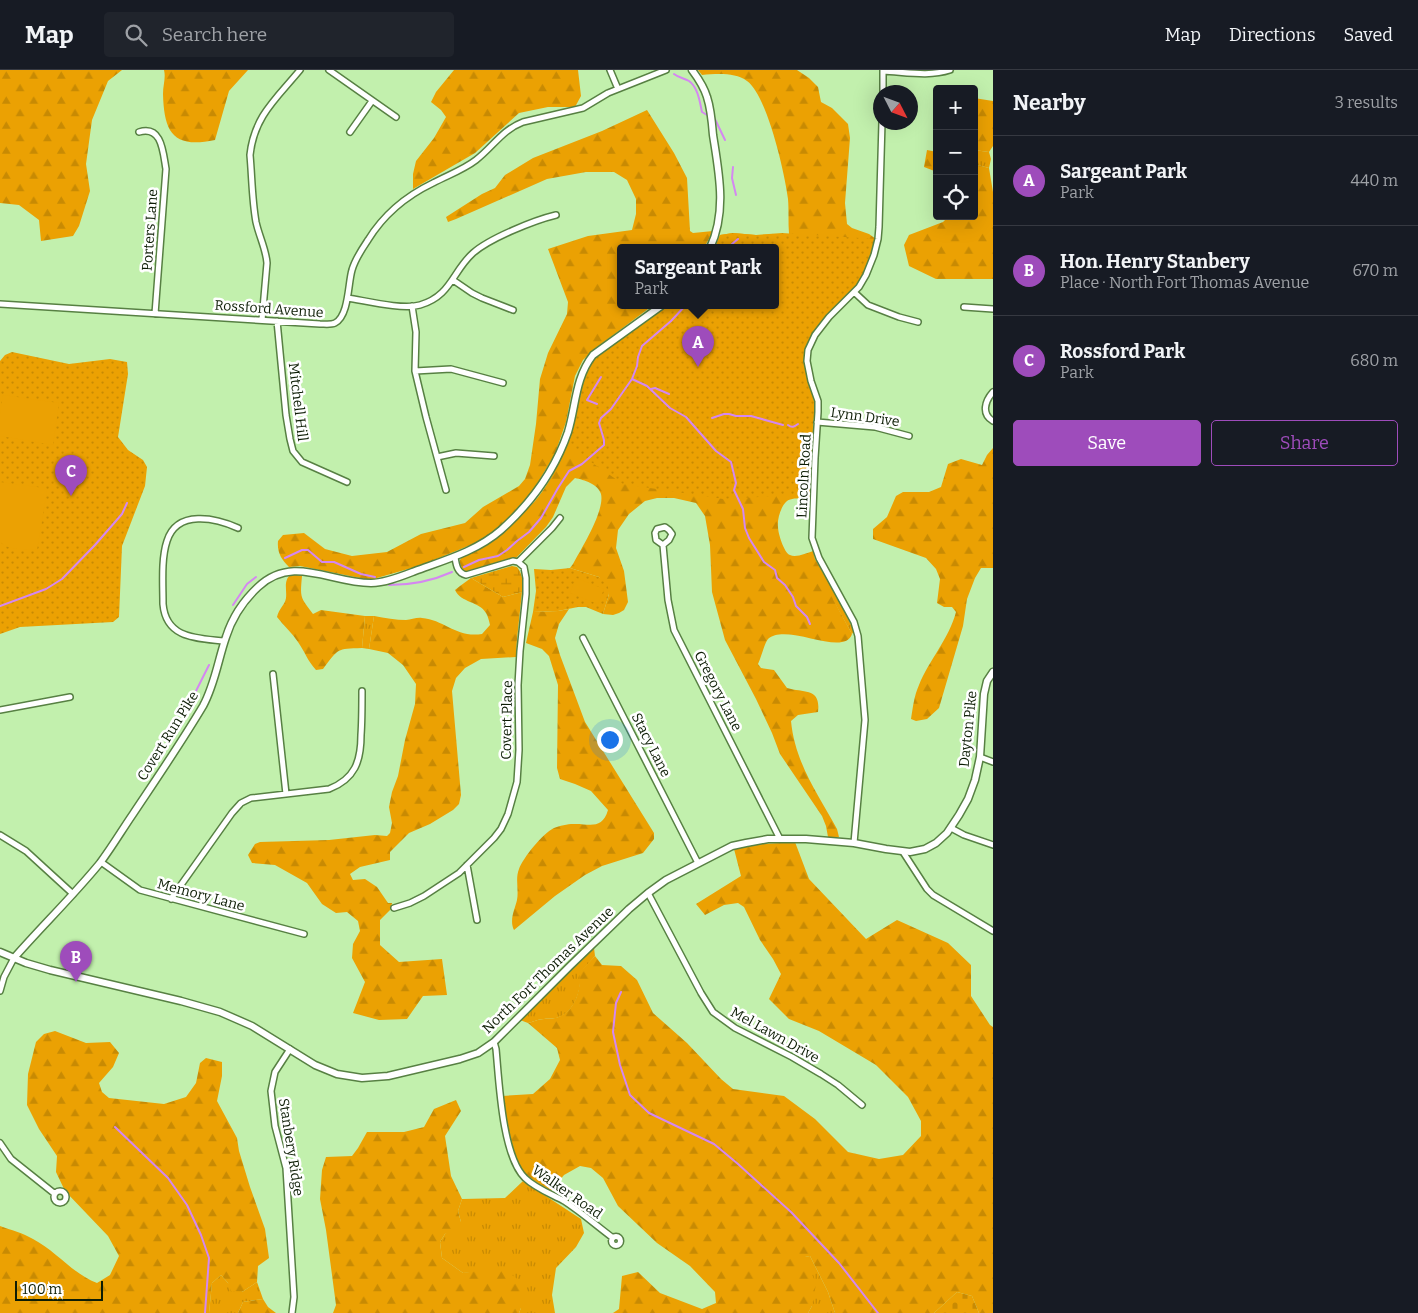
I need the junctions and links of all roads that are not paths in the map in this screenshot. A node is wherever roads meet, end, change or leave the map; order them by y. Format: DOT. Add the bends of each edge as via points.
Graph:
graph roads {
  1 [pos="300,70"];
  2 [pos="329,70"];
  3 [pos="610,70"];
  4 [pos="666,70"];
  5 [pos="692,70"];
  6 [pos="950,70"];
  7 [pos="883,71"];
  8 [pos="883,85"];
  9 [pos="618,89"];
  10 [pos="372,101"];
  11 [pos="396,117"];
  12 [pos="882,130"];
  13 [pos="139,132"];
  14 [pos="350,132"];
  15 [pos="556,215"];
  16 [pos="712,244"];
  17 [pos="453,280"];
  18 [pos="854,292"];
  19 [pos="348,298"];
  20 [pos="0,304"];
  21 [pos="412,306"];
  22 [pos="964,307"];
  23 [pos="657,309"];
  24 [pos="513,310"];
  25 [pos="993,310"];
  26 [pos="155,314"];
  27 [pos="262,320"];
  28 [pos="277,321"];
  29 [pos="918,322"];
  30 [pos="415,371"];
  31 [pos="503,383"];
  32 [pos="993,392"];
  33 [pos="993,421"];
  34 [pos="818,422"];
  35 [pos="909,436"];
  36 [pos="494,456"];
  37 [pos="437,457"];
  38 [pos="347,482"];
  39 [pos="446,490"];
  40 [pos="560,518"];
  41 [pos="238,528"];
  42 [pos="663,545"];
  43 [pos="455,557"];
  44 [pos="518,562"];
  45 [pos="583,638"];
  46 [pos="224,641"];
  47 [pos="993,672"];
  48 [pos="273,674"];
  49 [pos="362,691"];
  50 [pos="70,696"];
  51 [pos="0,710"];
  52 [pos="980,757"];
  53 [pos="993,762"];
  54 [pos="286,794"];
  55 [pos="950,828"];
  56 [pos="0,835"];
  57 [pos="780,839"];
  58 [pos="854,843"];
  59 [pos="993,845"];
  60 [pos="903,852"];
  61 [pos="101,862"];
  62 [pos="698,863"];
  63 [pos="467,865"];
  64 [pos="648,893"];
  65 [pos="73,894"];
  66 [pos="171,899"];
  67 [pos="394,908"];
  68 [pos="477,920"];
  69 [pos="993,931"];
  70 [pos="304,934"];
  71 [pos="0,952"];
  72 [pos="14,958"];
  73 [pos="0,991"];
  74 [pos="494,1042"];
  75 [pos="290,1049"];
  76 [pos="862,1105"];
  77 [pos="0,1143"];
  78 [pos="55,1194"];
  79 [pos="613,1238"];
  80 [pos="292,1313"];
  1 -- 27 [label="street" via="261,118 251,148 255,214 267,255"];
  2 -- 10 [label="street"];
  3 -- 9 [label="street"];
  4 -- 9 [label="street, Rossford Avenue"];
  5 -- 16 [label="street" via="707,98 717,154 720,211"];
  6 -- 7 [label="street" via="926,73"];
  7 -- 8 [label="street"];
  9 -- 19 [label="street, Rossford Avenue" via="583,108 517,124 476,160 412,194 395,207 373,232 355,262"];
  10 -- 11 [label="street"];
  10 -- 14 [label="street"];
  12 -- 18 [label="street, Lincoln Road" via="878,239 866,275"];
  13 -- 26 [label="street, Porters Lane" via="154,133 160,142 166,169"];
  15 -- 17 [label="street" via="533,222 480,248 468,258"];
  17 -- 21 [label="street" via="439,296"];
  17 -- 24 [label="street" via="474,294"];
  18 -- 29 [label="street" via="868,305 898,318"];
  18 -- 34 [label="street, Lincoln Road" via="825,322 808,350 809,373 818,401"];
  19 -- 21 [label="street"];
  19 -- 28 [label="street, Rossford Avenue" via="341,318 332,324"];
  20 -- 26 [label="street, Rossford Avenue"];
  21 -- 30 [label="street" via="416,332"];
  22 -- 25 [label="street"];
  23 -- 43 [label="street, Covert Run Pike" via="592,355 586,364 567,434 538,489 490,539"];
  26 -- 27 [label="street, Rossford Avenue"];
  27 -- 28 [label="street, Rossford Avenue"];
  28 -- 38 [label="street, Mitchell Hill" via="286,415 293,451 302,462"];
  30 -- 31 [label="street" via="451,369"];
  30 -- 37 [label="street"];
  32 -- 33 [label="street" via="985,414"];
  34 -- 35 [label="street, Lynn Drive" via="875,427"];
  34 -- 58 [label="street, Lincoln Road" via="812,538 819,558 854,622 864,702 864,742"];
  36 -- 37 [label="street" via="456,453"];
  37 -- 39 [label="street"];
  40 -- 44 [label="street"];
  41 -- 46 [label="street" via="208,518 187,520 173,529 165,550 163,612 170,624 189,636"];
  42 -- 57 [label="street, Gregory Lane" via="674,630"];
  43 -- 44 [label="street" via="459,571 466,575"];
  43 -- 46 [label="street, Covert Run Pike" via="375,582 292,570 280,573 250,595"];
  44 -- 63 [label="street, Covert Place" via="524,568 526,594 518,685 517,782 508,814 498,834"];
  45 -- 62 [label="street, Stacy Lane"];
  46 -- 61 [label="street, Covert Run Pike" via="204,704"];
  47 -- 52 [label="street, Dayton Pike" via="984,694"];
  48 -- 54 [label="street"];
  49 -- 54 [label="street" via="361,752 352,771 340,784 328,789"];
  50 -- 51 [label="street"];
  52 -- 53 [label="street"];
  52 -- 55 [label="street, Dayton Pike" via="968,799"];
  54 -- 66 [label="street" via="251,798 237,806"];
  55 -- 59 [label="street"];
  55 -- 60 [label="street, Dayton Pike" via="925,849"];
  56 -- 65 [label="street" via="26,851"];
  57 -- 58 [label="street, North Fort Thomas Avenue"];
  57 -- 62 [label="street, North Fort Thomas Avenue" via="734,846"];
  58 -- 60 [label="street, Dayton Pike"];
  60 -- 69 [label="street" via="926,889"];
  61 -- 65 [label="street, Covert Run Pike"];
  61 -- 66 [label="street, Memory Lane" via="140,890"];
  62 -- 64 [label="street, North Fort Thomas Avenue"];
  63 -- 67 [label="street, Covert Place" via="441,886"];
  63 -- 68 [label="street"];
  64 -- 74 [label="street, North Fort Thomas Avenue"];
  64 -- 76 [label="street, Mel Lawn Drive" via="713,1012 735,1028 838,1084"];
  65 -- 72 [label="street, Covert Run Pike"];
  66 -- 70 [label="street, Memory Lane"];
  71 -- 72 [label="street, North Fort Thomas Avenue"];
  72 -- 73 [label="street"];
  72 -- 75 [label="street, North Fort Thomas Avenue" via="46,969 220,1012 252,1026"];
  74 -- 75 [label="street, North Fort Thomas Avenue" via="478,1053 406,1073 376,1077 330,1073"];
  74 -- 79 [label="street, Walker Road" via="502,1110 518,1169 527,1180 576,1210"];
  75 -- 80 [label="street, Stanbery Ridge" via="275,1072 271,1091 275,1126 286,1168 294,1298"];
  77 -- 78 [label="street" via="11,1159"];
}
